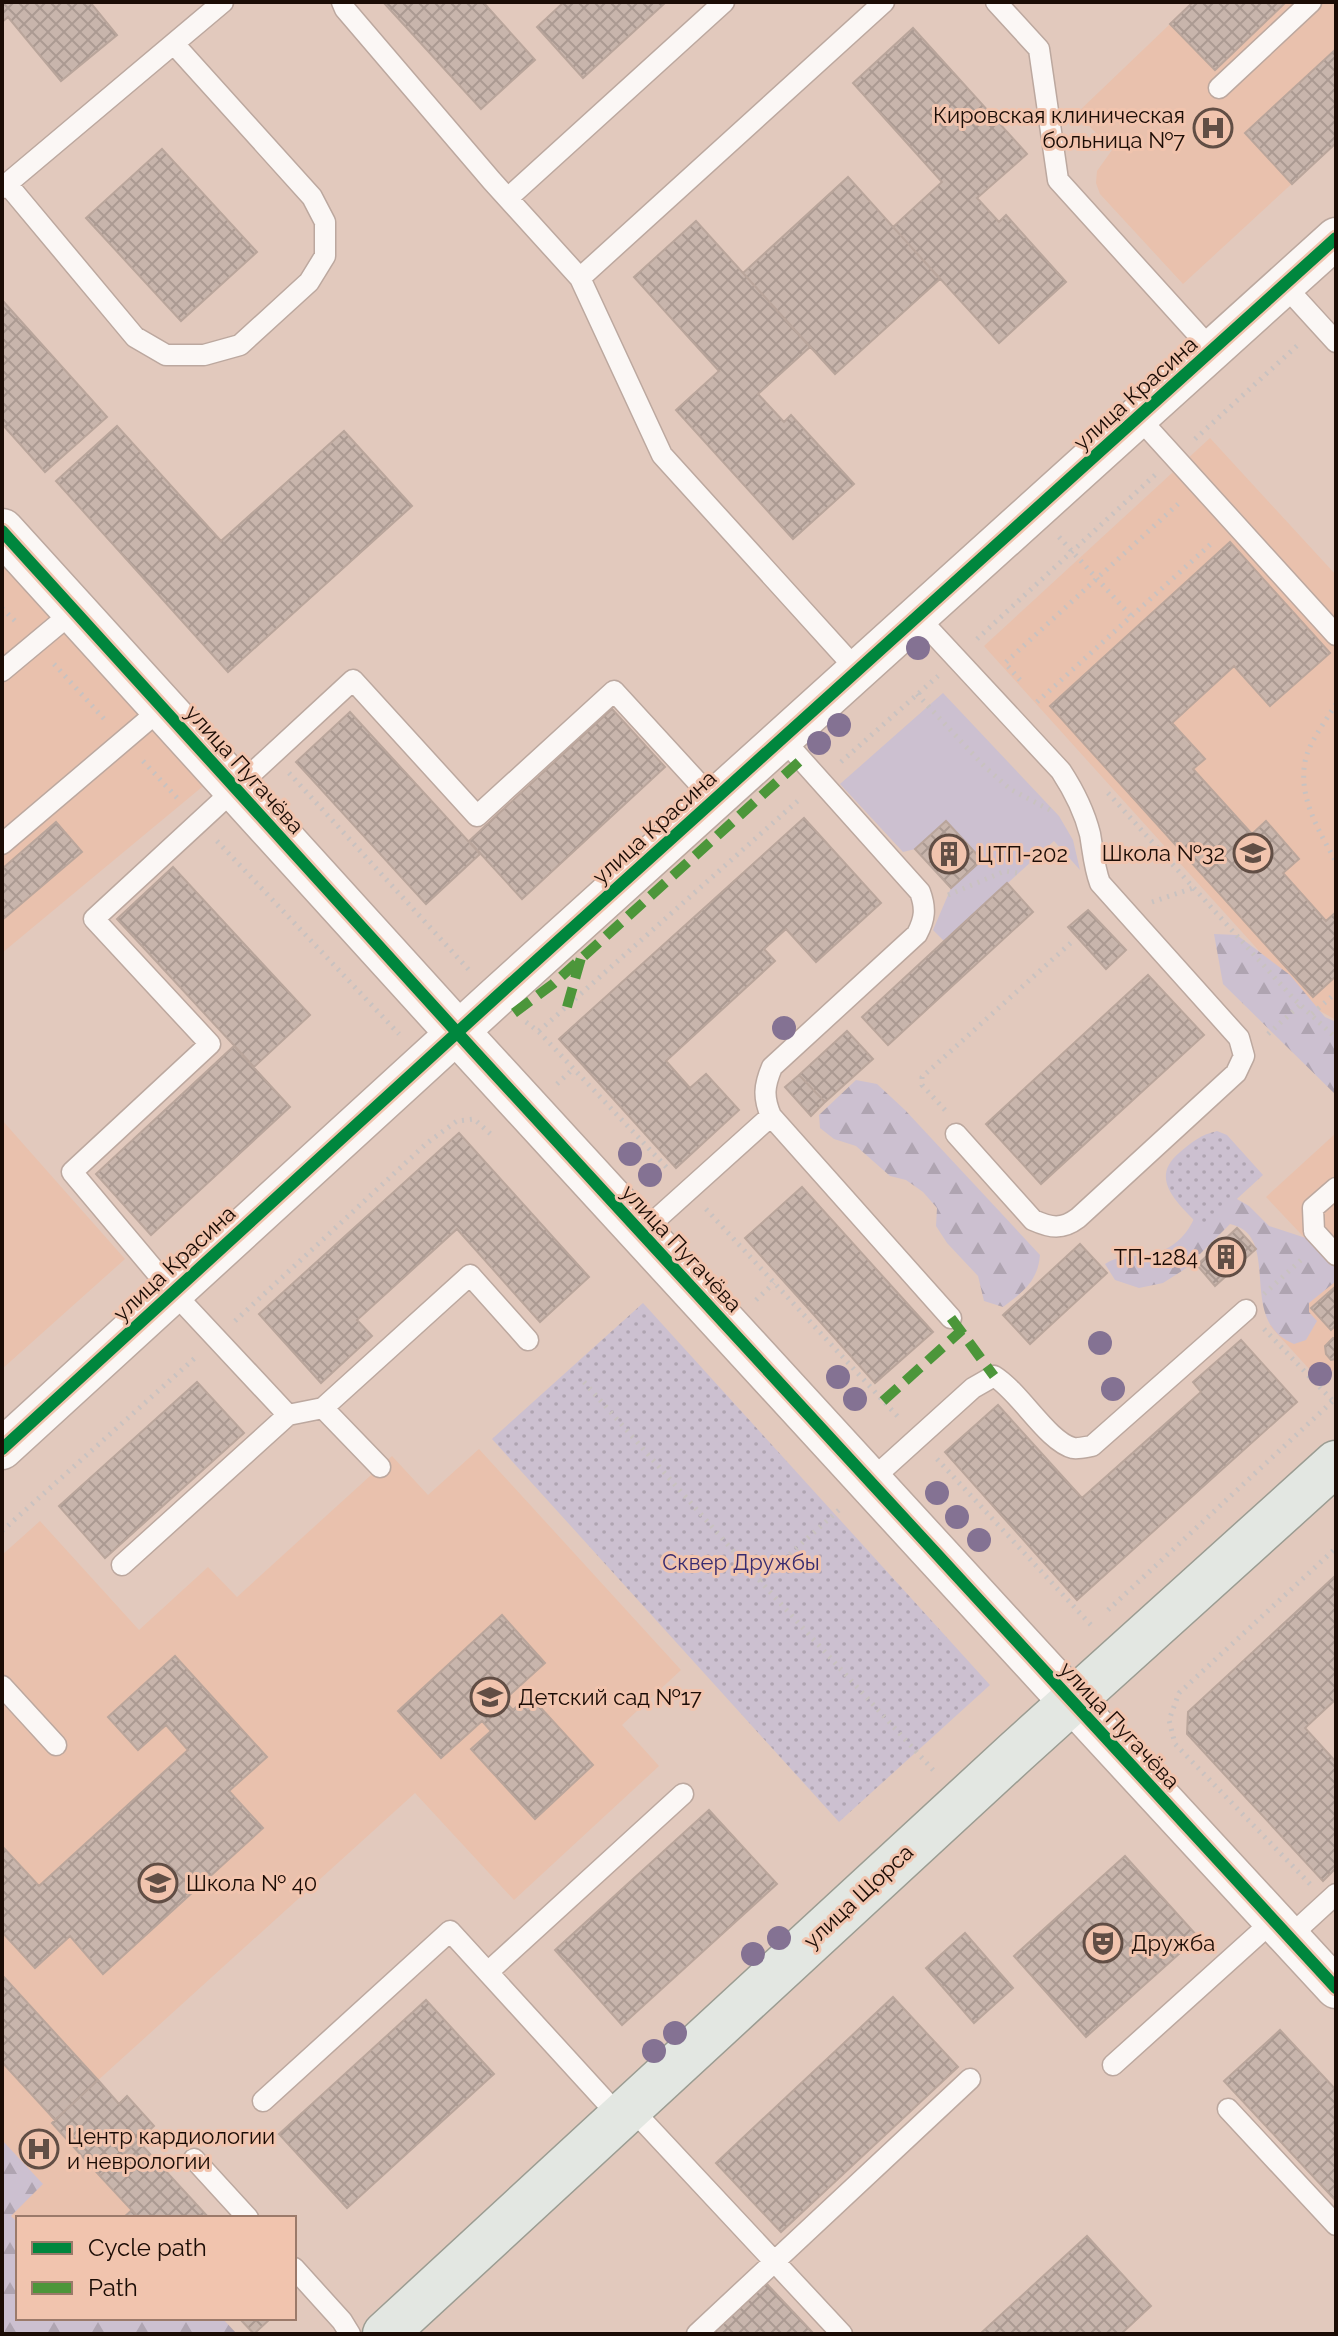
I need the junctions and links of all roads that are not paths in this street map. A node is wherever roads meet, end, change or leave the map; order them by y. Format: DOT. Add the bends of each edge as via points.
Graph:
graph roads {
  1 [pos="223,2"];
  2 [pos="342,2"];
  3 [pos="724,2"];
  4 [pos="884,2"];
  5 [pos="996,2"];
  6 [pos="1311,2"];
  7 [pos="174,44"];
  8 [pos="1219,88"];
  9 [pos="5,186"];
  10 [pos="508,198"];
  11 [pos="1336,238"];
  12 [pos="580,278"];
  13 [pos="1284,285"];
  14 [pos="1336,342"];
  15 [pos="1212,350"];
  16 [pos="1138,417"];
  17 [pos="2,531"];
  18 [pos="74,611"];
  19 [pos="917,616"];
  20 [pos="1336,635"];
  21 [pos="857,670"];
  22 [pos="2,671"];
  23 [pos="162,708"];
  24 [pos="782,738"];
  25 [pos="236,789"];
  26 [pos="714,800"];
  27 [pos="2,844"];
  28 [pos="457,1032"];
  29 [pos="771,1116"];
  30 [pos="955,1127"];
  31 [pos="1336,1188"];
  32 [pos="641,1233"];
  33 [pos="1329,1248"];
  34 [pos="172,1291"];
  35 [pos="1246,1310"];
  36 [pos="951,1318"];
  37 [pos="528,1340"];
  38 [pos="323,1408"];
  39 [pos="288,1415"];
  40 [pos="2,1449"];
  41 [pos="1336,1463"];
  42 [pos="380,1467"];
  43 [pos="857,1493"];
  44 [pos="122,1565"];
  45 [pos="2,1686"];
  46 [pos="1071,1701"];
  47 [pos="56,1745"];
  48 [pos="683,1794"];
  49 [pos="1332,1898"];
  50 [pos="1282,1929"];
  51 [pos="488,1972"];
  52 [pos="1336,1988"];
  53 [pos="1113,2065"];
  54 [pos="970,2079"];
  55 [pos="263,2101"];
  56 [pos="1228,2109"];
  57 [pos="624,2111"];
  58 [pos="194,2159"];
  59 [pos="246,2216"];
  60 [pos="1336,2225"];
  61 [pos="774,2261"];
  62 [pos="296,2270"];
  63 [pos="350,2334"];
  64 [pos="385,2334"];
  65 [pos="697,2334"];
  66 [pos="842,2334"];
  1 -- 7 [label="lane"];
  2 -- 10 [label="lane"];
  3 -- 10 [label="lane"];
  4 -- 12 [label="lane"];
  5 -- 15 [label="lane" via="1039,49 1058,180"];
  6 -- 8 [label="lane"];
  7 -- 9 [label="lane"];
  7 -- 9 [label="lane" via="312,197 325,222 325,256 309,282 240,345 204,355 166,355 135,337"];
  10 -- 12 [label="lane"];
  11 -- 13 [label="street, улица Красина"];
  12 -- 21 [label="lane" via="662,455"];
  13 -- 14 [label="lane"];
  13 -- 15 [label="street, улица Красина"];
  15 -- 16 [label="street, улица Красина"];
  16 -- 19 [label="street, улица Красина"];
  16 -- 20 [label="lane"];
  17 -- 18 [label="street, улица Пугачёва"];
  18 -- 22 [label="lane"];
  18 -- 23 [label="street, улица Пугачёва"];
  19 -- 21 [label="street, улица Красина"];
  19 -- 30 [label="lane" via="1061,771 1077,796 1100,883 1239,1038 1244,1056 1236,1073 1064,1228 1033,1220"];
  21 -- 24 [label="street, улица Красина"];
  23 -- 25 [label="street, улица Пугачёва"];
  23 -- 27 [label="lane"];
  24 -- 26 [label="street, улица Красина"];
  24 -- 29 [label="lane" via="920,892 924,920 917,934 772,1067 764,1085"];
  25 -- 26 [label="lane" via="353,680 477,816 614,691"];
  25 -- 28 [label="street, улица Пугачёва"];
  25 -- 34 [label="lane" via="94,919 210,1044 72,1172"];
  26 -- 28 [label="street, улица Красина"];
  28 -- 32 [label="street, улица Пугачёва"];
  28 -- 34 [label="street, улица Красина"];
  29 -- 32 [label="lane"];
  29 -- 36 [label="lane"];
  31 -- 33 [label="lane" via="1313,1208 1314,1231"];
  32 -- 43 [label="street, улица Пугачёва"];
  34 -- 39 [label="lane"];
  34 -- 40 [label="street, улица Красина"];
  35 -- 43 [label="lane" via="1092,1446 1074,1448 1058,1440 1009,1385 994,1376 973,1388"];
  37 -- 38 [label="lane" via="470,1275"];
  38 -- 39 [label="lane"];
  38 -- 42 [label="lane"];
  39 -- 44 [label="lane"];
  41 -- 46 [label="main road, улица Щорса"];
  43 -- 46 [label="street, улица Пугачёва"];
  45 -- 47 [label="lane"];
  46 -- 50 [label="street, улица Пугачёва"];
  46 -- 57 [label="main road, улица Щорса"];
  48 -- 51 [label="lane"];
  49 -- 50 [label="lane"];
  50 -- 52 [label="street, улица Пугачёва"];
  50 -- 53 [label="lane"];
  51 -- 55 [label="lane" via="450,1931"];
  51 -- 57 [label="lane"];
  54 -- 61 [label="lane"];
  56 -- 60 [label="lane"];
  57 -- 61 [label="lane"];
  57 -- 64 [label="main road, улица Щорса"];
  58 -- 59 [label="lane"];
  61 -- 65 [label="lane"];
  61 -- 66 [label="lane"];
  62 -- 63 [label="lane"];
}
